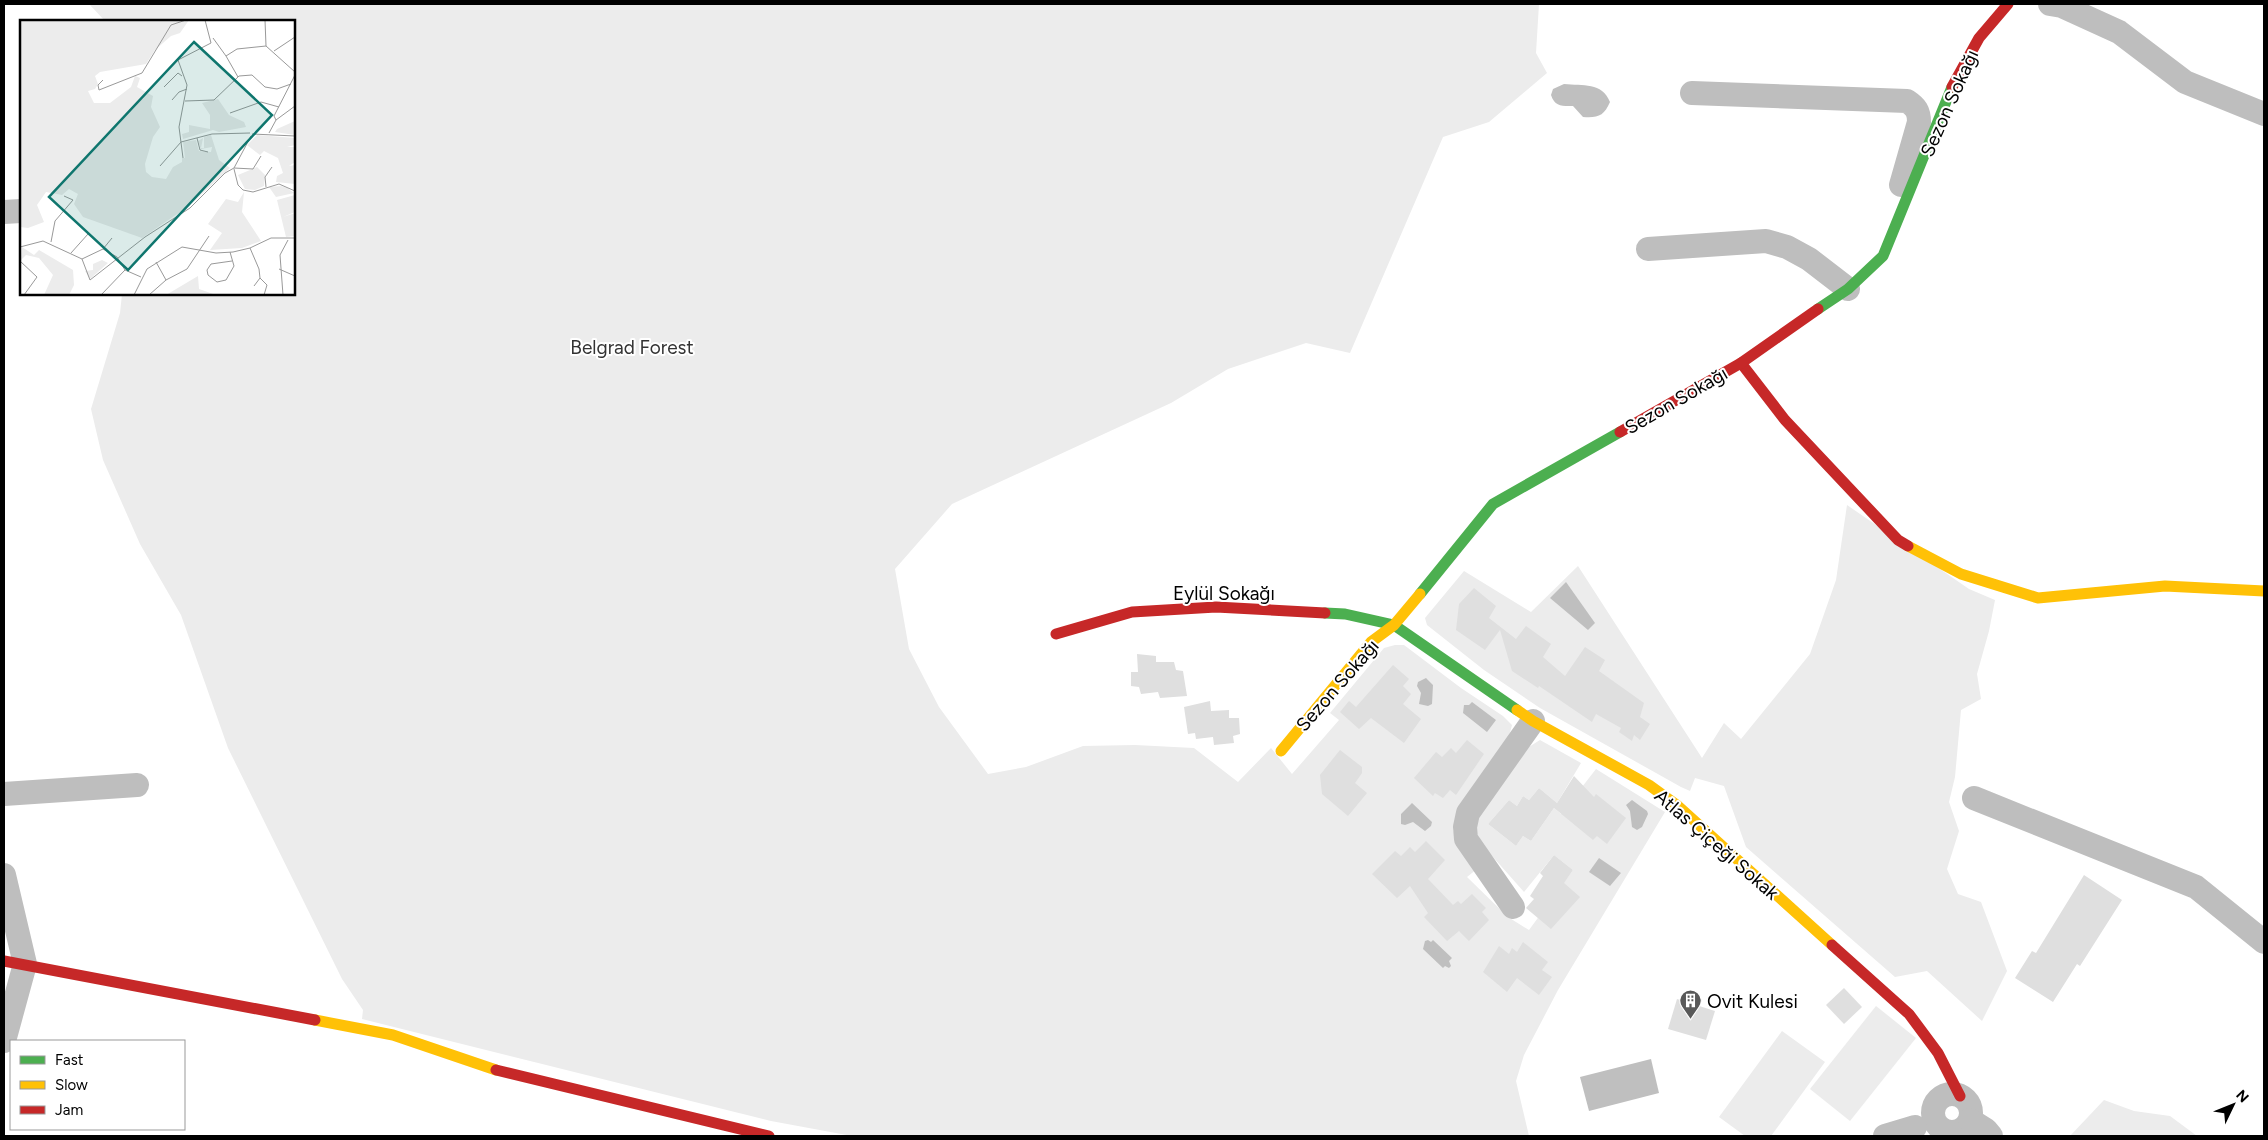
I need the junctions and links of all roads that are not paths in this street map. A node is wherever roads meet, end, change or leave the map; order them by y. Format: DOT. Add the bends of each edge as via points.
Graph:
graph roads {
  1 [pos="2008,4"];
  2 [pos="2050,4"];
  3 [pos="1692,93"];
  4 [pos="2264,114"];
  5 [pos="20,211"];
  6 [pos="4,212"];
  7 [pos="1648,249"];
  8 [pos="1844,286"];
  9 [pos="1741,362"];
  10 [pos="2264,591"];
  11 [pos="1394,625"];
  12 [pos="1056,634"];
  13 [pos="1533,721"];
  14 [pos="1281,751"];
  15 [pos="137,785"];
  16 [pos="4,794"];
  17 [pos="1974,798"];
  18 [pos="4,876"];
  19 [pos="1513,907"];
  20 [pos="2264,942"];
  21 [pos="14,962"];
  22 [pos="4,1041"];
  23 [pos="1938,1050"];
  24 [pos="1960,1096"];
  25 [pos="1935,1104"];
  26 [pos="1915,1127"];
  27 [pos="1960,1130"];
  28 [pos="769,1136"];
  29 [pos="1885,1136"];
  30 [pos="1991,1136"];
  1 -- 8 [label="street, Sezon Sokağı" via="1967,56 1883,256"];
  2 -- 4 [label="street" via="2062,6 2119,32 2185,82"];
  3 -- 8 [label="street" via="1907,101 1916,107 1919,122 1888,230 1867,263"];
  5 -- 6 [label="street"];
  7 -- 8 [label="street" via="1766,241 1787,247 1809,259"];
  8 -- 9 [label="street, Sezon Sokağı"];
  9 -- 10 [label="street" via="1785,420 1898,540 1961,574 2038,598 2165,586"];
  9 -- 11 [label="street, Sezon Sokağı" via="1493,504"];
  11 -- 12 [label="street, Eylül Sokağı" via="1345,614 1216,607 1132,612"];
  11 -- 13 [label="street, Atlas Çiçeği Sokak"];
  11 -- 14 [label="street, Sezon Sokağı" via="1371,642"];
  13 -- 19 [label="street" via="1468,813 1465,827 1466,839"];
  13 -- 23 [label="street, Atlas Çiçeği Sokak" via="1649,785 1678,806 1909,1014"];
  15 -- 16 [label="street"];
  17 -- 20 [label="street" via="2196,887"];
  18 -- 21 [label="street"];
  21 -- 22 [label="street"];
  21 -- 28 [label="street" via="393,1035 500,1072"];
  23 -- 24 [label="street, Atlas Çiçeği Sokak"];
  23 -- 25 [label="street" via="1941,1079"];
  24 -- 25 [label="street" via="1944,1095"];
  24 -- 27 [label="street" via="1969,1104"];
  25 -- 26 [label="street"];
  25 -- 27 [label="street" via="1932,1114 1936,1126"];
  26 -- 27 [label="street" via="1927,1132"];
  26 -- 29 [label="street"];
  27 -- 30 [label="street" via="1986,1130"];
}
